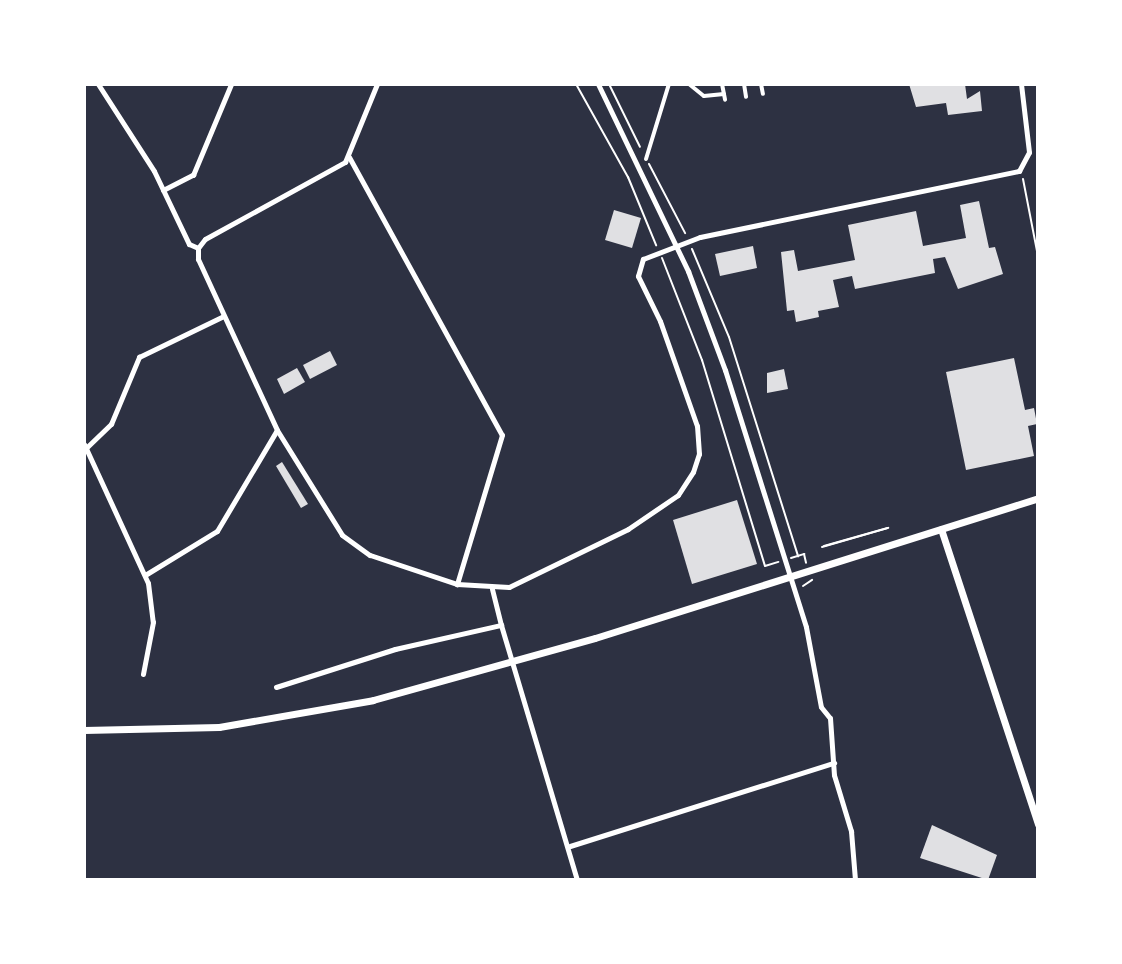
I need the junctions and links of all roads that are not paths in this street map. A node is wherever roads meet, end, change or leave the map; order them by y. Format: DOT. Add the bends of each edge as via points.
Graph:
graph roads {
  1 [pos="98,84"];
  2 [pos="231,84"];
  3 [pos="377,84"];
  4 [pos="598,84"];
  5 [pos="669,84"];
  6 [pos="689,84"];
  7 [pos="722,84"];
  8 [pos="744,84"];
  9 [pos="761,84"];
  10 [pos="1021,84"];
  11 [pos="763,94"];
  12 [pos="746,97"];
  13 [pos="349,157"];
  14 [pos="646,159"];
  15 [pos="163,190"];
  16 [pos="676,245"];
  17 [pos="198,248"];
  18 [pos="224,316"];
  19 [pos="277,430"];
  20 [pos="85,446"];
  21 [pos="1038,498"];
  22 [pos="941,529"];
  23 [pos="145,575"];
  24 [pos="790,576"];
  25 [pos="457,584"];
  26 [pos="492,589"];
  27 [pos="501,625"];
  28 [pos="513,662"];
  29 [pos="143,674"];
  30 [pos="276,687"];
  31 [pos="84,730"];
  32 [pos="834,763"];
  33 [pos="1038,824"];
  34 [pos="570,846"];
  35 [pos="577,880"];
  36 [pos="855,880"];
  1 -- 15 [label="street"];
  2 -- 15 [label="street" via="193,175"];
  3 -- 13 [label="street"];
  4 -- 16 [label="street"];
  5 -- 14 [label="street"];
  6 -- 7 [label="street" via="704,96 724,97"];
  8 -- 12 [label="street"];
  9 -- 11 [label="street"];
  10 -- 16 [label="street" via="1029,152 1019,171"];
  13 -- 17 [label="street" via="205,239"];
  13 -- 25 [label="street" via="502,435"];
  15 -- 17 [label="street" via="189,244"];
  16 -- 24 [label="street" via="716,343"];
  16 -- 26 [label="street" via="643,259 638,276 692,409 699,439 693,472 678,495 594,550 521,584"];
  17 -- 18 [label="street"];
  18 -- 19 [label="street"];
  18 -- 20 [label="street" via="139,357 111,424"];
  19 -- 23 [label="street" via="217,531"];
  19 -- 25 [label="street" via="347,540 370,555"];
  20 -- 23 [label="street"];
  21 -- 22 [label="main road"];
  22 -- 24 [label="main road"];
  22 -- 33 [label="main road"];
  23 -- 29 [label="street" via="153,622"];
  24 -- 28 [label="main road"];
  24 -- 32 [label="street" via="821,707 830,720"];
  25 -- 26 [label="street"];
  26 -- 27 [label="street"];
  27 -- 28 [label="street"];
  27 -- 30 [label="street" via="395,649"];
  28 -- 31 [label="main road" via="274,720 196,729"];
  28 -- 34 [label="street"];
  32 -- 34 [label="street"];
  32 -- 36 [label="street" via="855,848"];
  34 -- 35 [label="street"];
}
